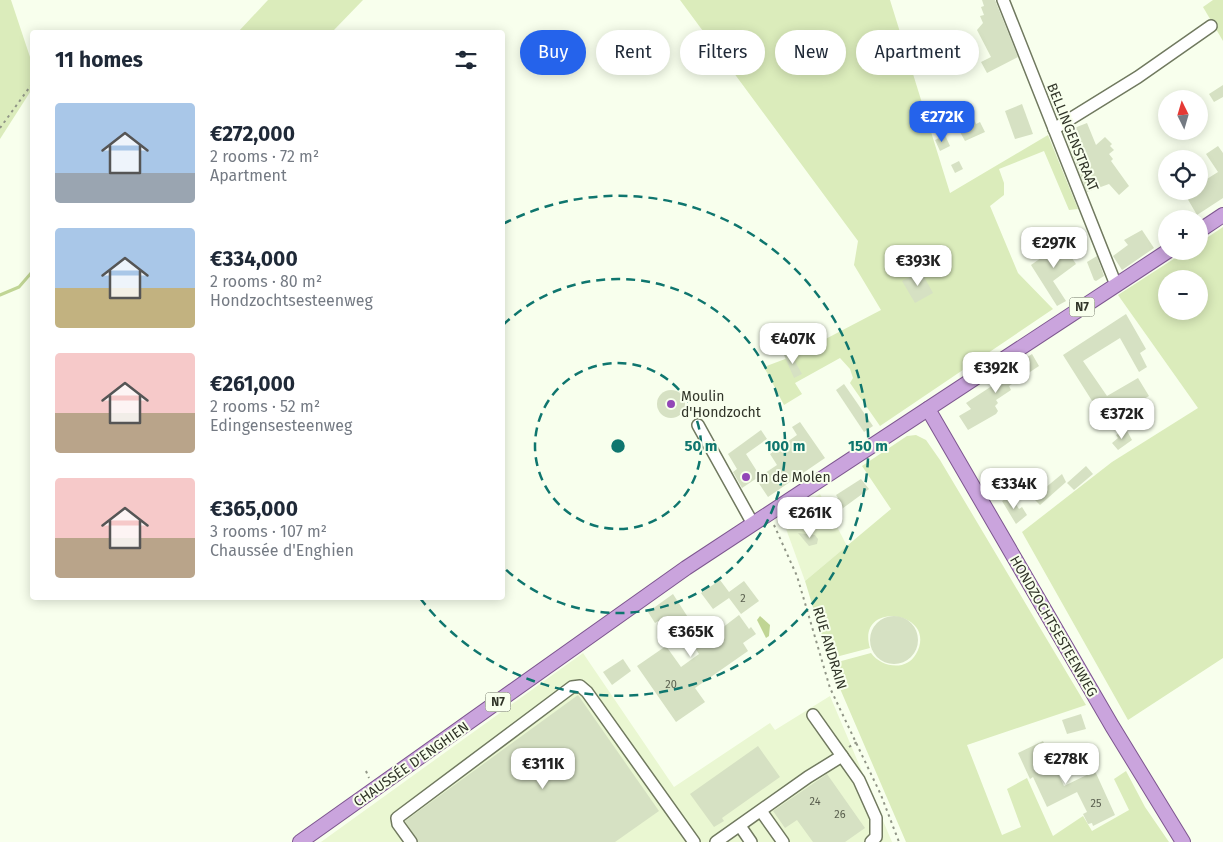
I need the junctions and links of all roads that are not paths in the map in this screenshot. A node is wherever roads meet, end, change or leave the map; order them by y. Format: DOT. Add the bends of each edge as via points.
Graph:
graph roads {
  1 [pos="1003,0"];
  2 [pos="1211,26"];
  3 [pos="1054,129"];
  4 [pos="1223,215"];
  5 [pos="1208,225"];
  6 [pos="1158,258"];
  7 [pos="1116,285"];
  8 [pos="928,409"];
  9 [pos="698,425"];
  10 [pos="753,524"];
  11 [pos="813,715"];
  12 [pos="842,756"];
  13 [pos="761,811"];
  14 [pos="740,826"];
  15 [pos="300,842"];
  16 [pos="411,842"];
  17 [pos="694,842"];
  18 [pos="716,842"];
  19 [pos="751,842"];
  20 [pos="783,842"];
  21 [pos="871,842"];
  22 [pos="1183,842"];
  1 -- 3 [label="street, BELLINGENSTRAAT"];
  2 -- 3 [label="street" via="1138,77"];
  3 -- 7 [label="street, BELLINGENSTRAAT"];
  4 -- 5 [label="main road"];
  6 -- 7 [label="main road, N7"];
  7 -- 8 [label="main road, N7"];
  8 -- 10 [label="main road, CHAUSSÉE D'ENGHIEN / N7"];
  8 -- 22 [label="main road, HONDZOCHTSESTEENWEG"];
  9 -- 10 [label="street"];
  10 -- 15 [label="main road, CHAUSSÉE D'ENGHIEN / N7"];
  11 -- 12 [label="street"];
  12 -- 13 [label="street"];
  12 -- 21 [label="street" via="876,818 876,838"];
  13 -- 14 [label="street"];
  13 -- 20 [label="street"];
  14 -- 18 [label="street"];
  14 -- 19 [label="street"];
  16 -- 17 [label="street" via="397,818 556,698 572,687 580,686"];
}
